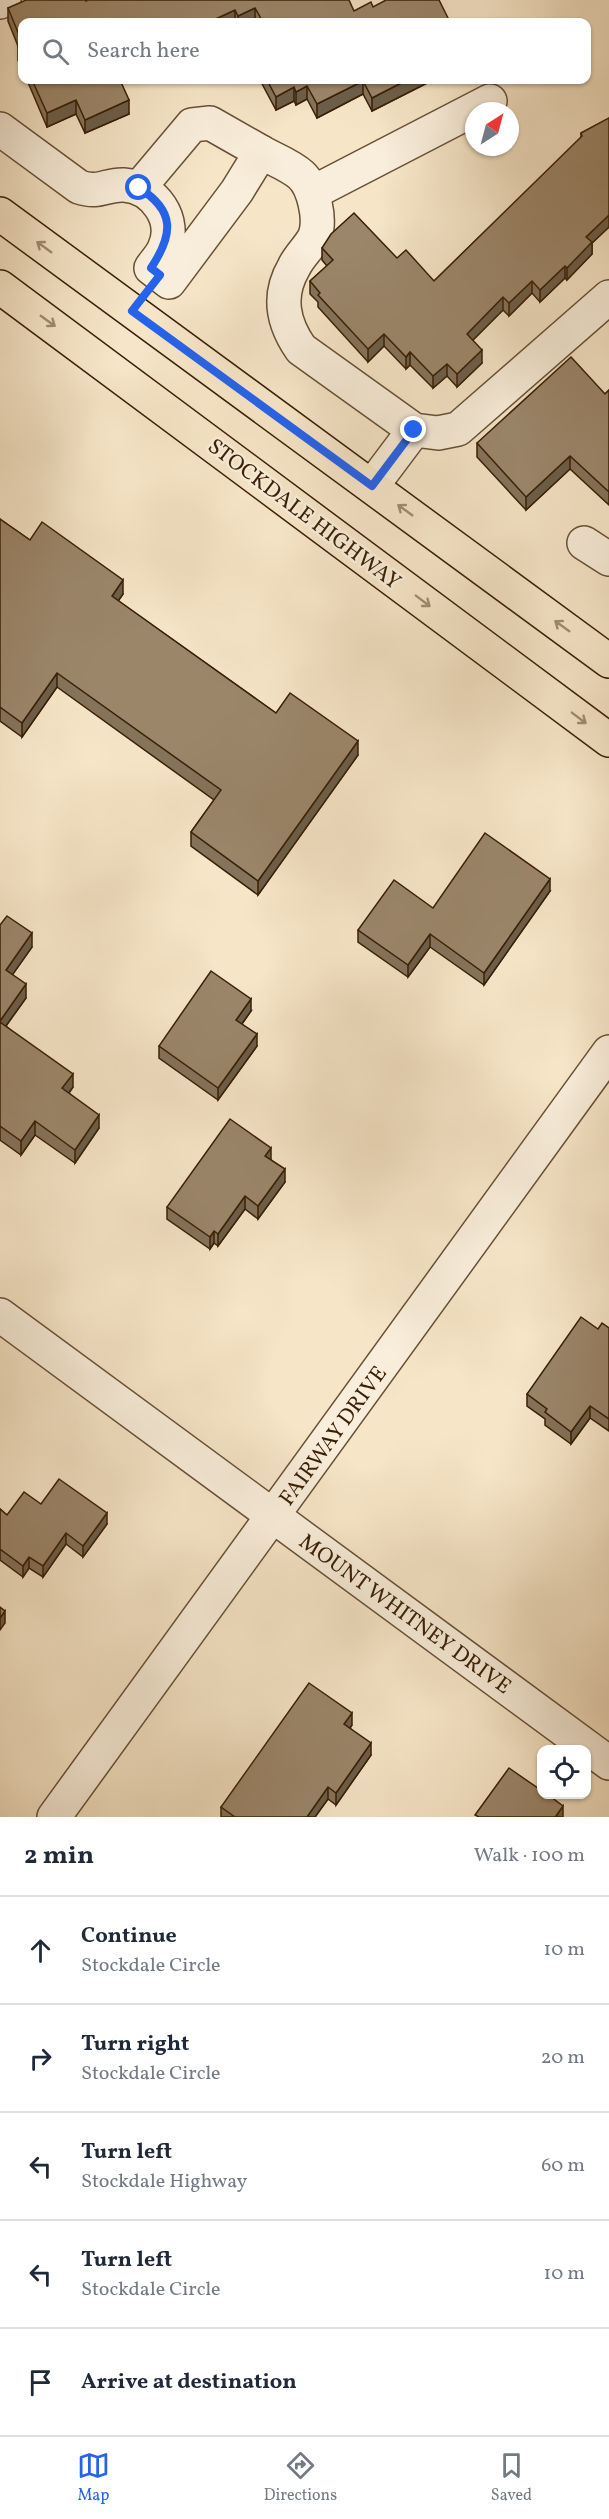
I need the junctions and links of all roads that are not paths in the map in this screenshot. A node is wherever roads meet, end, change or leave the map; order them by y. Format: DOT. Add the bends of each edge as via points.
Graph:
graph roads {
  1 [pos="490,101"];
  2 [pos="0,129"];
  3 [pos="261,152"];
  4 [pos="139,188"];
  5 [pos="314,192"];
  6 [pos="0,214"];
  7 [pos="160,275"];
  8 [pos="0,287"];
  9 [pos="609,297"];
  10 [pos="132,311"];
  11 [pos="414,430"];
  12 [pos="372,486"];
  13 [pos="609,661"];
  14 [pos="609,740"];
  15 [pos="609,1052"];
  16 [pos="0,1315"];
  17 [pos="274,1516"];
  18 [pos="609,1762"];
  19 [pos="54,1817"];
  1 -- 5 [label="street"];
  2 -- 4 [label="street" via="79,187 92,192 122,185"];
  3 -- 4 [label="street" via="210,123 192,125"];
  3 -- 5 [label="street" via="301,175"];
  3 -- 7 [label="street" via="169,282"];
  4 -- 7 [label="street" via="164,211 168,229 165,248 151,268"];
  5 -- 11 [label="street" via="315,235 284,289 283,311 288,331 301,349"];
  10 -- 6 [label="main road, one-way"];
  7 -- 10 [label="street"];
  8 -- 14 [label="main road, STOCKDALE HIGHWAY, one-way"];
  9 -- 11 [label="street" via="458,429 438,433"];
  10 -- 12 [label="main road"];
  11 -- 12 [label="street"];
  13 -- 12 [label="main road, one-way"];
  15 -- 17 [label="street, FAIRWAY DRIVE"];
  16 -- 17 [label="street, MOUNT WHITNEY DRIVE"];
  17 -- 18 [label="street, MOUNT WHITNEY DRIVE"];
  17 -- 19 [label="street, FAIRWAY DRIVE"];
}
